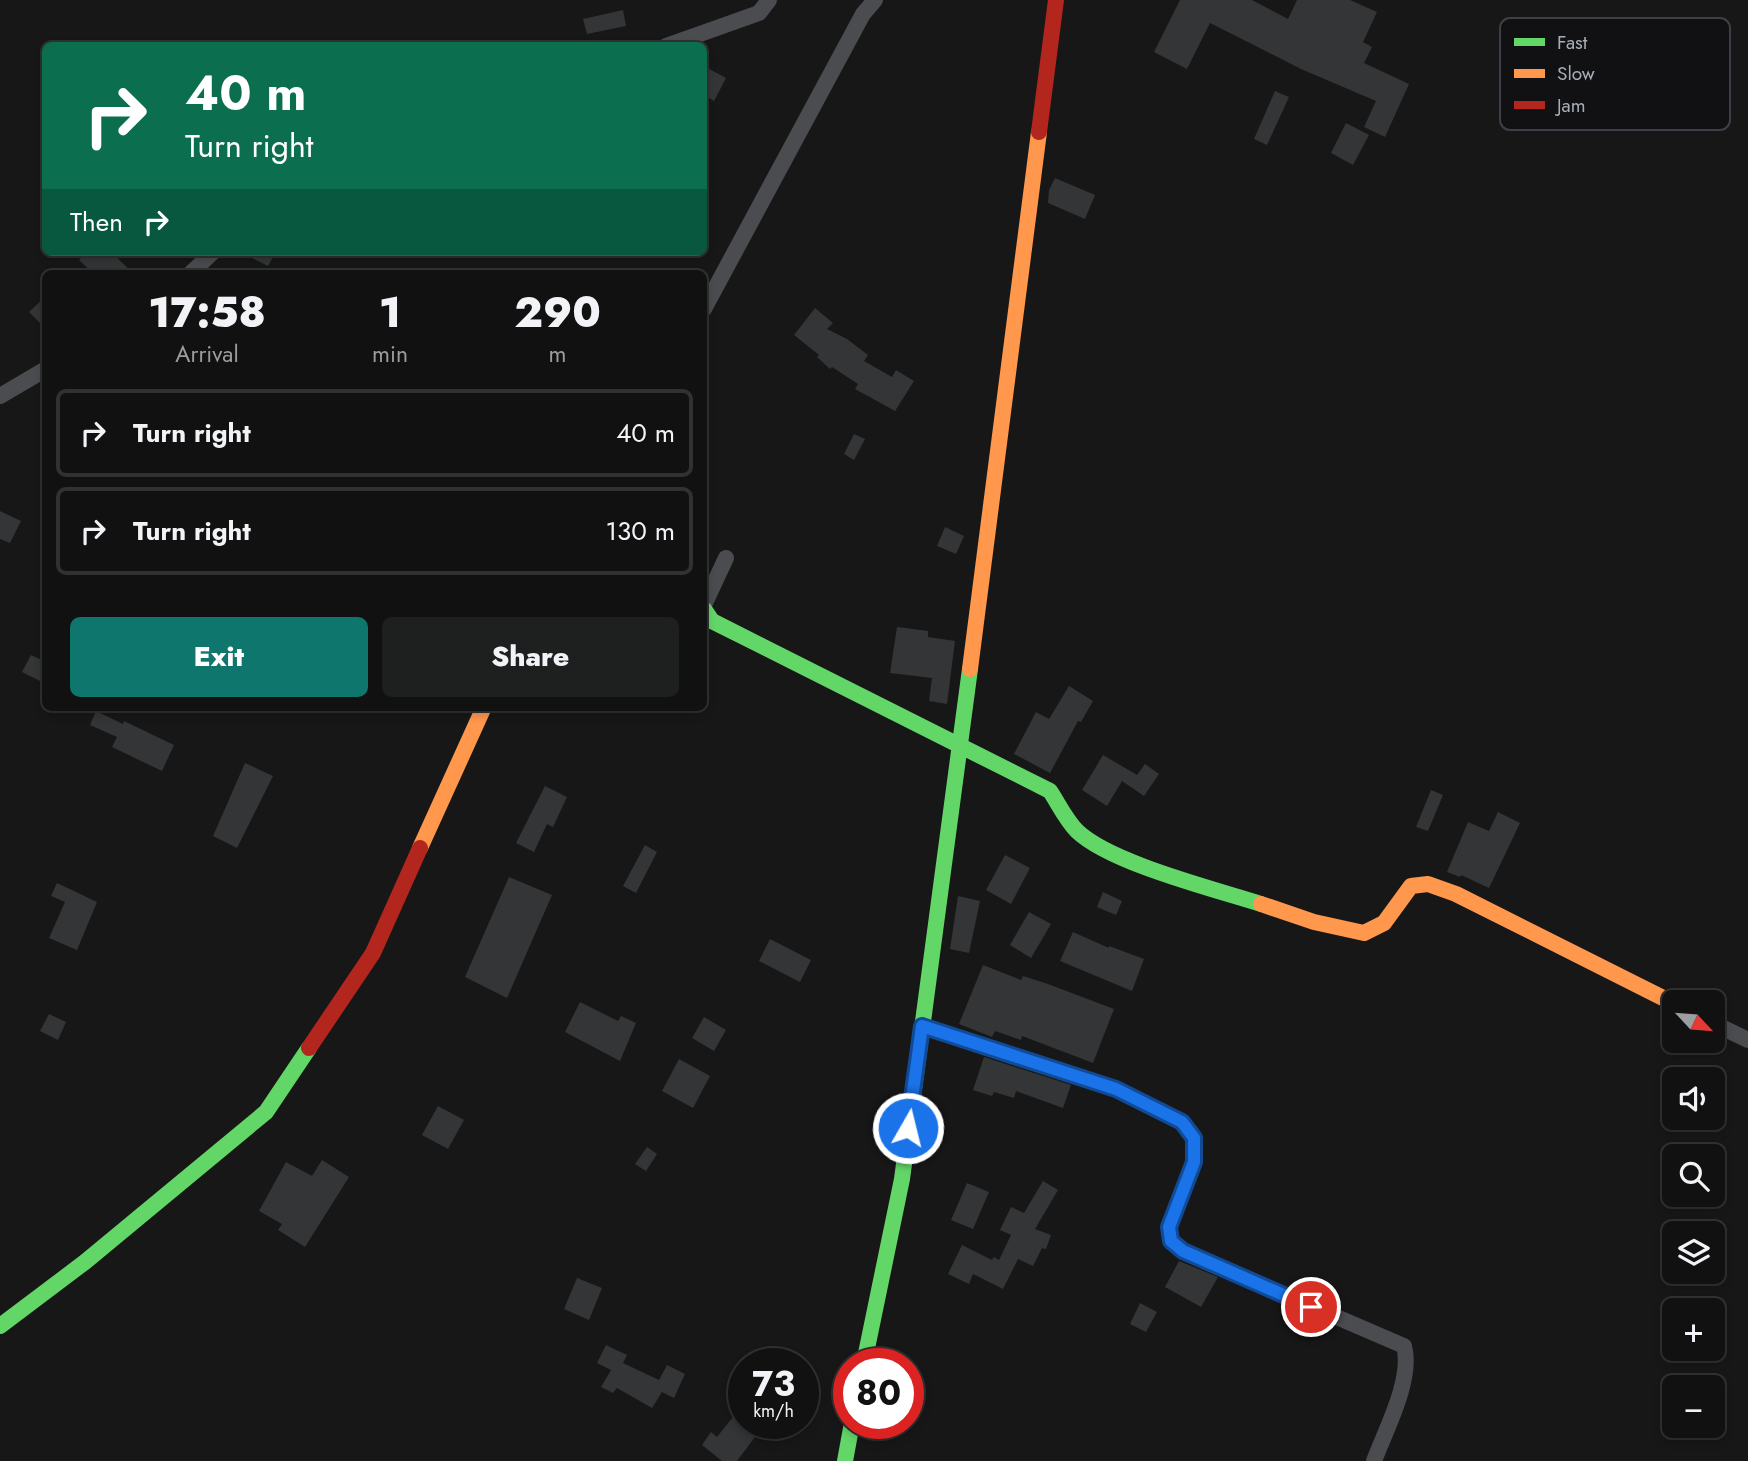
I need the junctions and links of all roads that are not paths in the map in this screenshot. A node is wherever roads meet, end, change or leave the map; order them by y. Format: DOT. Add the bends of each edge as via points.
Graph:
graph roads {
  1 [pos="769,0"];
  2 [pos="875,0"];
  3 [pos="1056,0"];
  4 [pos="677,42"];
  5 [pos="209,256"];
  6 [pos="194,270"];
  7 [pos="707,303"];
  8 [pos="42,371"];
  9 [pos="0,396"];
  10 [pos="726,558"];
  11 [pos="707,600"];
  12 [pos="707,612"];
  13 [pos="482,711"];
  14 [pos="960,746"];
  15 [pos="1662,997"];
  16 [pos="922,1026"];
  17 [pos="1726,1029"];
  18 [pos="1748,1040"];
  19 [pos="0,1326"];
  20 [pos="867,1348"];
  21 [pos="849,1439"];
  22 [pos="845,1461"];
  23 [pos="1374,1461"];
  1 -- 4 [label="street" via="759,13"];
  2 -- 7 [label="street" via="863,14"];
  3 -- 14 [label="main road"];
  5 -- 6 [label="street"];
  8 -- 9 [label="street"];
  10 -- 11 [label="street"];
  12 -- 14 [label="main road" via="712,621"];
  13 -- 19 [label="main road" via="373,953 266,1112"];
  14 -- 15 [label="main road" via="1050,791 1077,831 1130,861 1314,922 1364,933 1384,923 1411,886 1429,884"];
  14 -- 16 [label="main road"];
  16 -- 20 [label="main road" via="902,1179"];
  16 -- 23 [label="street" via="1116,1089 1182,1122 1194,1138 1194,1162 1169,1227 1171,1241 1183,1251 1404,1346 1408,1360"];
  17 -- 18 [label="street"];
  21 -- 22 [label="main road"];
}
